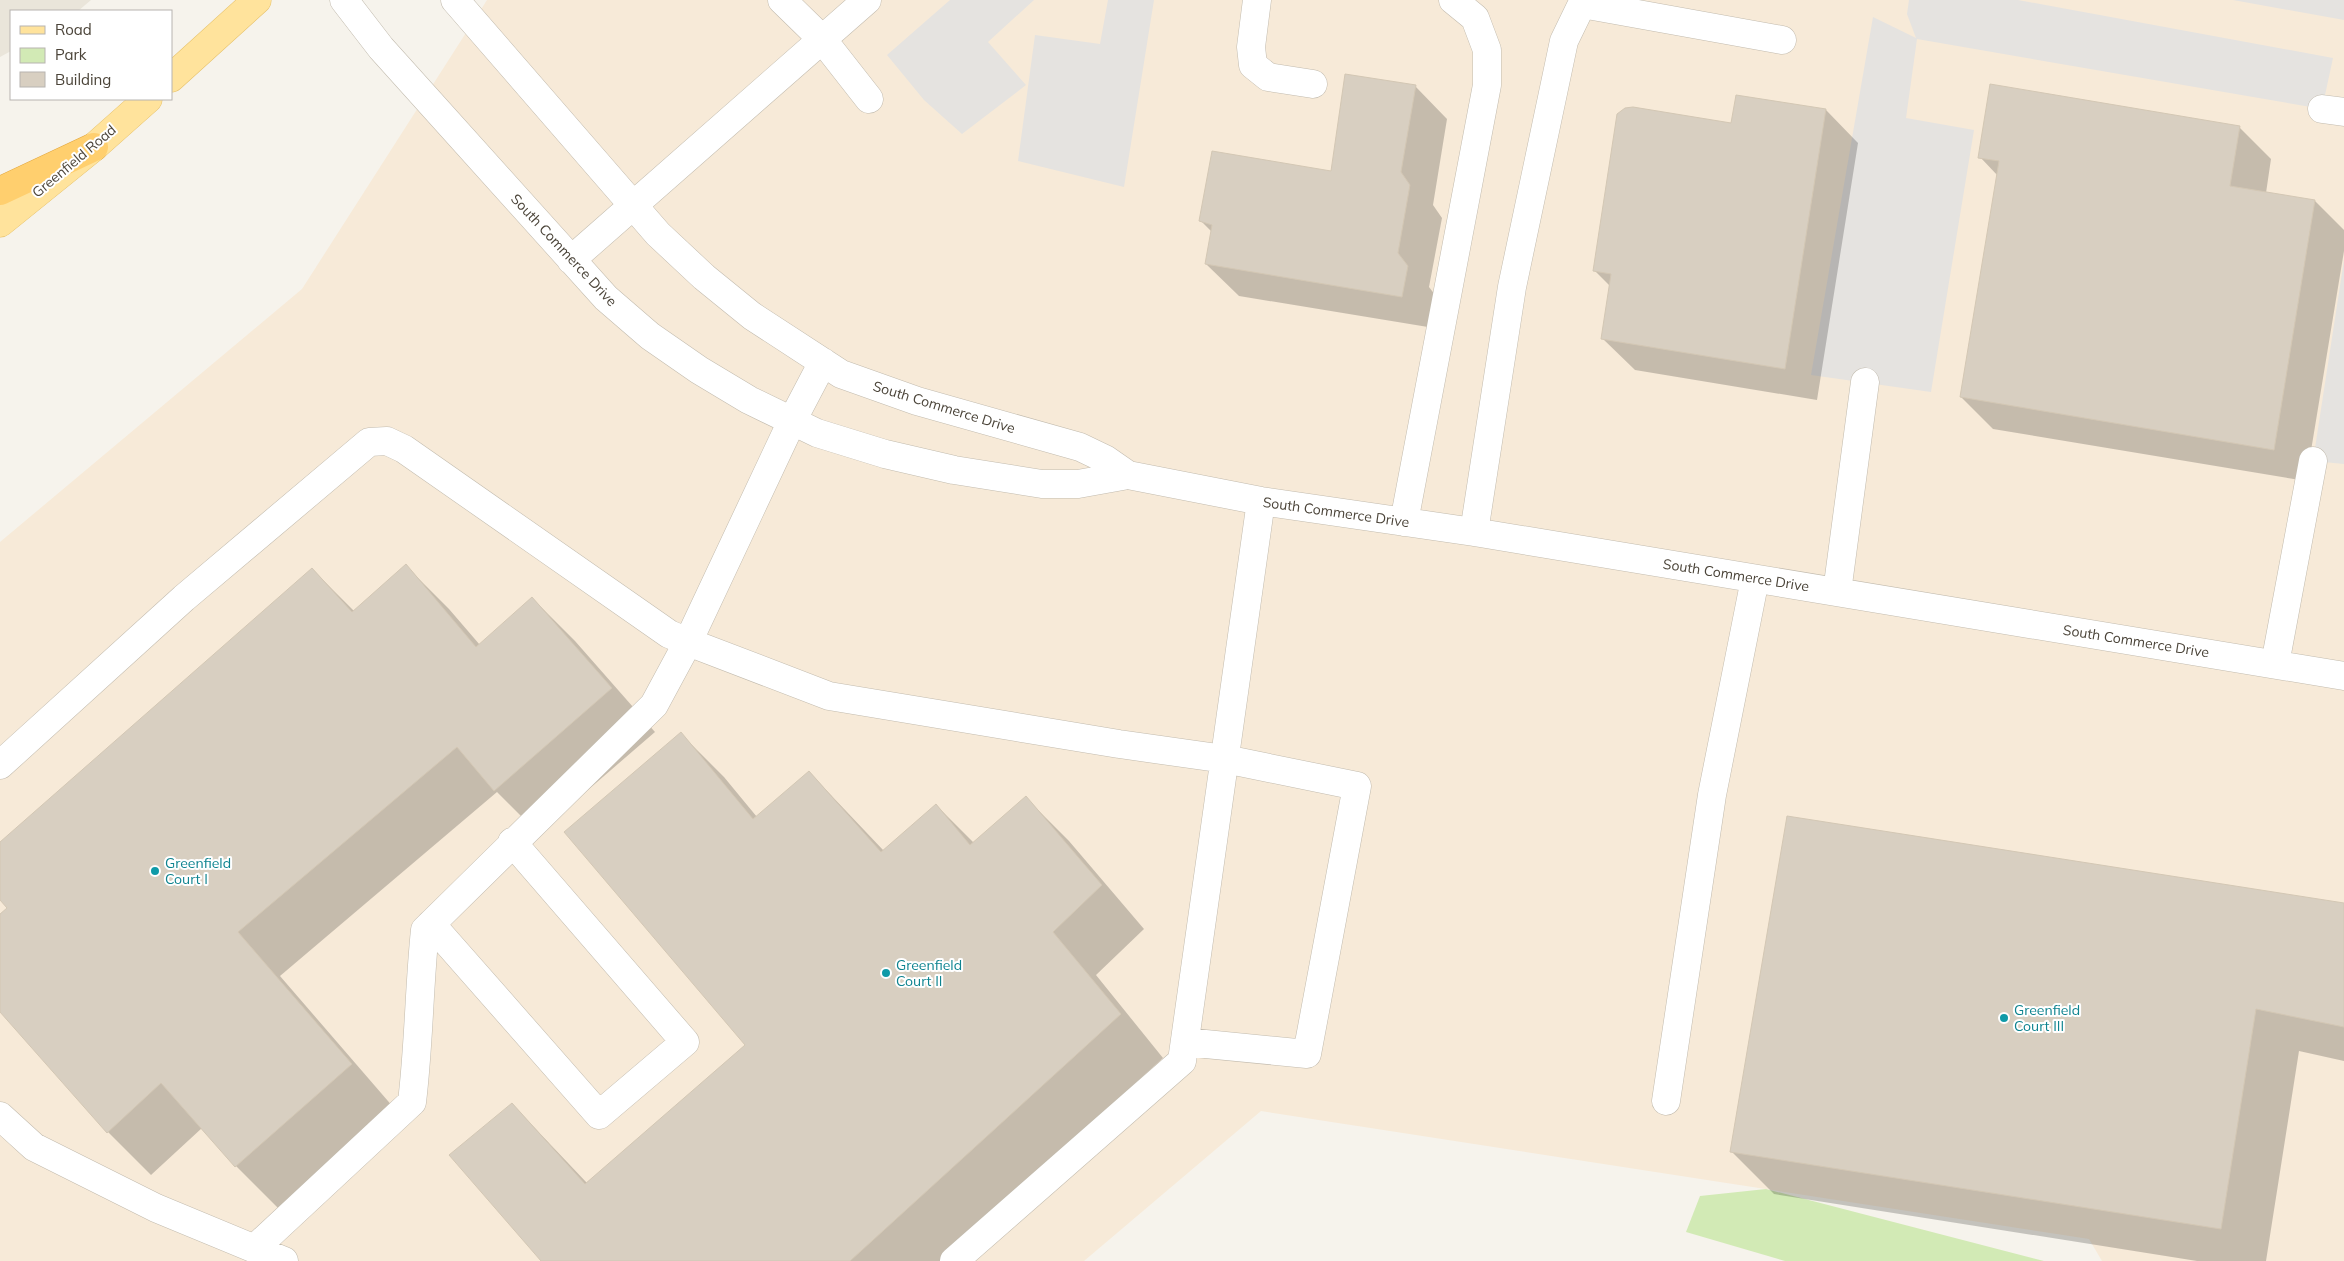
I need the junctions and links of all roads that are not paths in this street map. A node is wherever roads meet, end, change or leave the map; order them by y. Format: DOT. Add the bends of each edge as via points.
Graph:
graph roads {
  1 [pos="257,0"];
  2 [pos="344,0"];
  3 [pos="455,0"];
  4 [pos="782,0"];
  5 [pos="867,0"];
  6 [pos="1257,0"];
  7 [pos="1453,0"];
  8 [pos="822,39"];
  9 [pos="1782,40"];
  10 [pos="172,77"];
  11 [pos="1313,84"];
  12 [pos="870,99"];
  13 [pos="147,100"];
  14 [pos="94,147"];
  15 [pos="0,192"];
  16 [pos="632,205"];
  17 [pos="0,223"];
  18 [pos="571,260"];
  19 [pos="823,362"];
  20 [pos="1865,382"];
  21 [pos="792,421"];
  22 [pos="2313,461"];
  23 [pos="1128,475"];
  24 [pos="1261,501"];
  25 [pos="1404,522"];
  26 [pos="1474,532"];
  27 [pos="1755,579"];
  28 [pos="1837,592"];
  29 [pos="688,642"];
  30 [pos="2274,664"];
  31 [pos="2344,676"];
  32 [pos="1225,759"];
  33 [pos="0,765"];
  34 [pos="512,842"];
  35 [pos="431,924"];
  36 [pos="1185,1042"];
  37 [pos="1666,1101"];
  38 [pos="0,1116"];
  39 [pos="254,1249"];
  40 [pos="284,1261"];
  41 [pos="954,1261"];
  1 -- 10 [label="main road"];
  2 -- 18 [label="street, South Commerce Drive" via="381,48"];
  3 -- 16 [label="street, South Commerce Drive"];
  4 -- 8 [label="street"];
  5 -- 8 [label="street"];
  6 -- 11 [label="street" via="1252,65 1268,77"];
  7 -- 25 [label="street" via="1475,18 1487,50 1487,85"];
  8 -- 12 [label="street"];
  8 -- 16 [label="street"];
  9 -- 26 [label="street" via="1582,4 1564,41 1512,287"];
  13 -- 14 [label="main road, Greenfield Road"];
  14 -- 15 [label="highway"];
  14 -- 17 [label="main road, Greenfield Road"];
  16 -- 18 [label="street"];
  16 -- 19 [label="street, South Commerce Drive" via="704,277 752,316"];
  18 -- 21 [label="street, South Commerce Drive" via="606,298 650,336 698,370"];
  19 -- 21 [label="street"];
  19 -- 23 [label="street, South Commerce Drive" via="841,374 917,401 1080,447"];
  20 -- 28 [label="street"];
  21 -- 23 [label="street, South Commerce Drive" via="885,454 954,470 1042,484 1078,484"];
  21 -- 29 [label="street"];
  22 -- 30 [label="street"];
  23 -- 24 [label="street, South Commerce Drive"];
  24 -- 25 [label="street, South Commerce Drive"];
  24 -- 32 [label="street"];
  25 -- 26 [label="street, South Commerce Drive"];
  26 -- 27 [label="street, South Commerce Drive"];
  27 -- 28 [label="street, South Commerce Drive"];
  27 -- 37 [label="street" via="1712,795"];
  28 -- 30 [label="street, South Commerce Drive"];
  29 -- 32 [label="street" via="829,696"];
  29 -- 33 [label="street" via="669,634 404,449 387,441 369,442 184,598"];
  29 -- 34 [label="street" via="654,705"];
  30 -- 31 [label="street, South Commerce Drive"];
  32 -- 36 [label="street"];
  32 -- 36 [label="street" via="1357,786 1307,1054"];
  34 -- 35 [label="street"];
  34 -- 35 [label="street" via="684,1042 599,1115"];
  35 -- 39 [label="street" via="425,930 420,975 412,1102"];
  36 -- 41 [label="street" via="1182,1061"];
  38 -- 39 [label="street" via="34,1147 156,1208"];
  39 -- 40 [label="street"];
}
